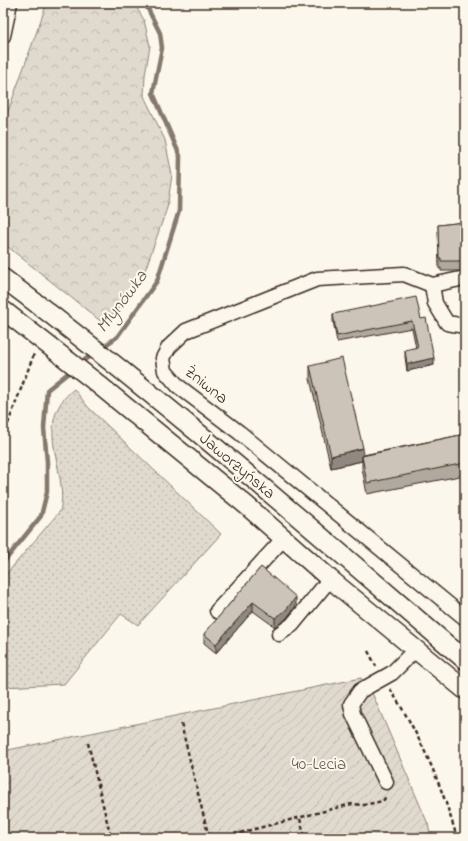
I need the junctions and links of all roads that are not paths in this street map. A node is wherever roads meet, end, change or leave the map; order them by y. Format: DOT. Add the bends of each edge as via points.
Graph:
graph roads {
  1 [pos="10,3"];
  2 [pos="3,36"];
  3 [pos="3,278"];
  4 [pos="465,278"];
  5 [pos="432,285"];
  6 [pos="3,310"];
  7 [pos="465,326"];
  8 [pos="284,538"];
  9 [pos="330,579"];
  10 [pos="217,611"];
  11 [pos="465,618"];
  12 [pos="279,634"];
  13 [pos="416,649"];
  14 [pos="465,660"];
  15 [pos="465,690"];
  16 [pos="386,782"];
  1 -- 2 [label="street"];
  3 -- 14 [label="main road, Jaworzyńska" via="88,342 221,450"];
  4 -- 5 [label="street"];
  5 -- 7 [label="street" via="434,303 447,322"];
  5 -- 11 [label="street, Żniwna" via="404,274 317,279 186,331 168,348 163,358 165,372 178,386 240,433"];
  6 -- 8 [label="main road, Jaworzyńska" via="93,380"];
  8 -- 9 [label="main road, Jaworzyńska"];
  8 -- 10 [label="street"];
  9 -- 12 [label="street" via="292,625"];
  9 -- 13 [label="main road, Jaworzyńska"];
  13 -- 15 [label="main road, Jaworzyńska"];
  13 -- 16 [label="street" via="395,670 360,691 351,707"];
}
